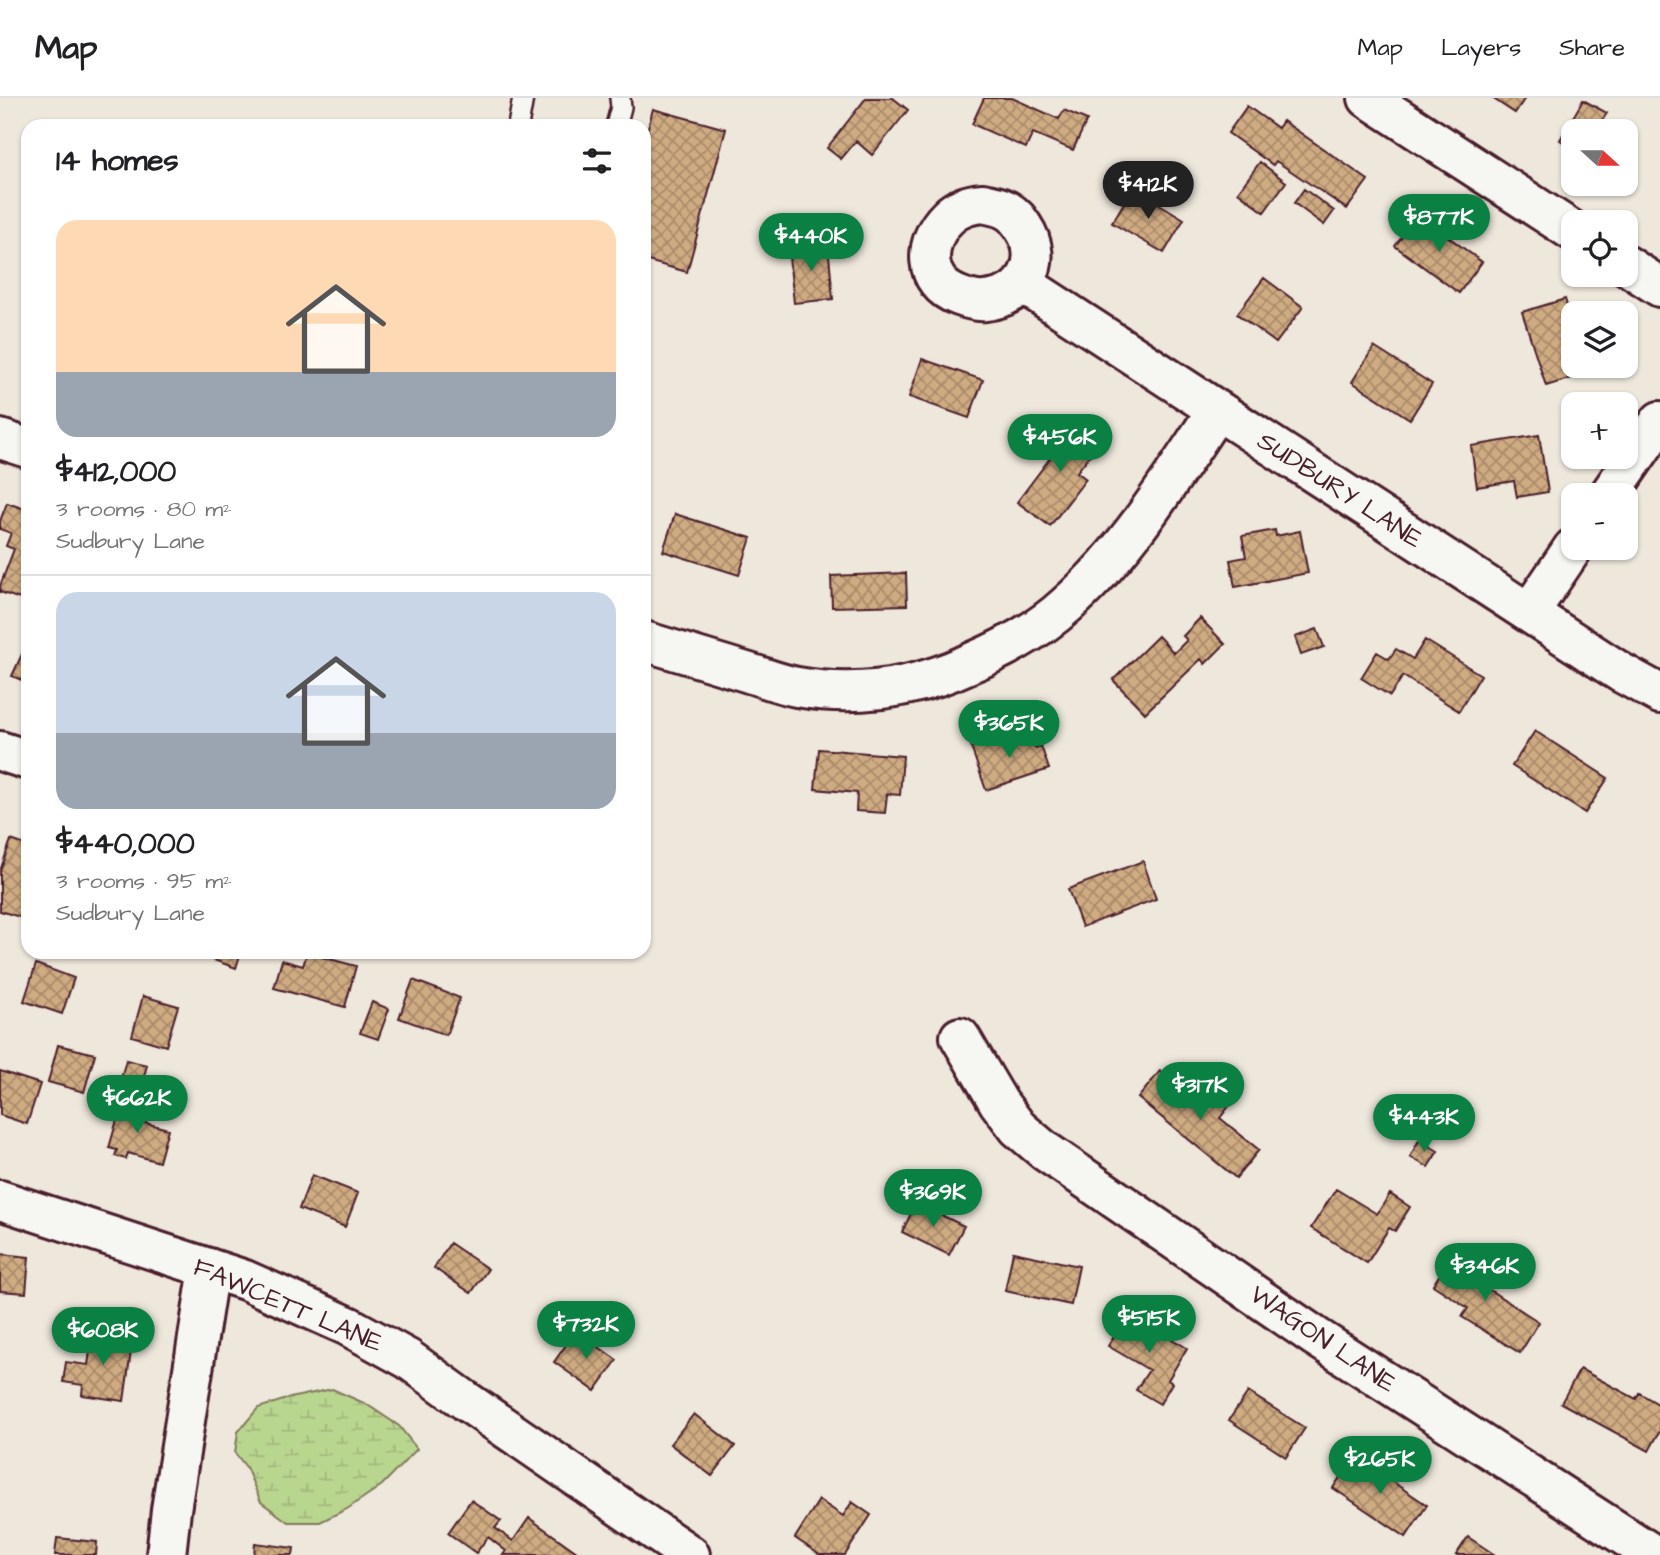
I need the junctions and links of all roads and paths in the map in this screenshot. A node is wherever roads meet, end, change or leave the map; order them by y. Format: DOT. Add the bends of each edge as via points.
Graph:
graph roads {
  1 [pos="523,98"];
  2 [pos="620,98"];
  3 [pos="1368,98"];
  4 [pos="519,119"];
  5 [pos="618,119"];
  6 [pos="1561,222"];
  7 [pos="1638,273"];
  8 [pos="1022,283"];
  9 [pos="1660,287"];
  10 [pos="1217,410"];
  11 [pos="1660,421"];
  12 [pos="0,439"];
  13 [pos="21,446"];
  14 [pos="1617,483"];
  15 [pos="1565,560"];
  16 [pos="1529,613"];
  17 [pos="651,643"];
  18 [pos="1660,694"];
  19 [pos="0,751"];
  20 [pos="21,758"];
  21 [pos="960,1037"];
  22 [pos="0,1200"];
  23 [pos="209,1268"];
  24 [pos="166,1555"];
  25 [pos="690,1555"];
  26 [pos="1654,1555"];
  1 -- 4 [label="lane"];
  2 -- 5 [label="lane"];
  3 -- 6 [label="street"];
  7 -- 9 [label="street"];
  8 -- 10 [label="street, SUDBURY LANE"];
  10 -- 16 [label="street, SUDBURY LANE"];
  10 -- 17 [label="street" via="1144,518 1092,580 1027,634 945,675 855,692 796,687"];
  11 -- 14 [label="street"];
  12 -- 13 [label="street"];
  15 -- 16 [label="street"];
  16 -- 18 [label="street, SUDBURY LANE"];
  19 -- 20 [label="street"];
  21 -- 26 [label="street, WAGON LANE" via="999,1103 1018,1128 1045,1151 1316,1337"];
  22 -- 23 [label="street, FAWCETT LANE"];
  23 -- 24 [label="street"];
  23 -- 25 [label="street, FAWCETT LANE" via="348,1326 408,1359"];
}
